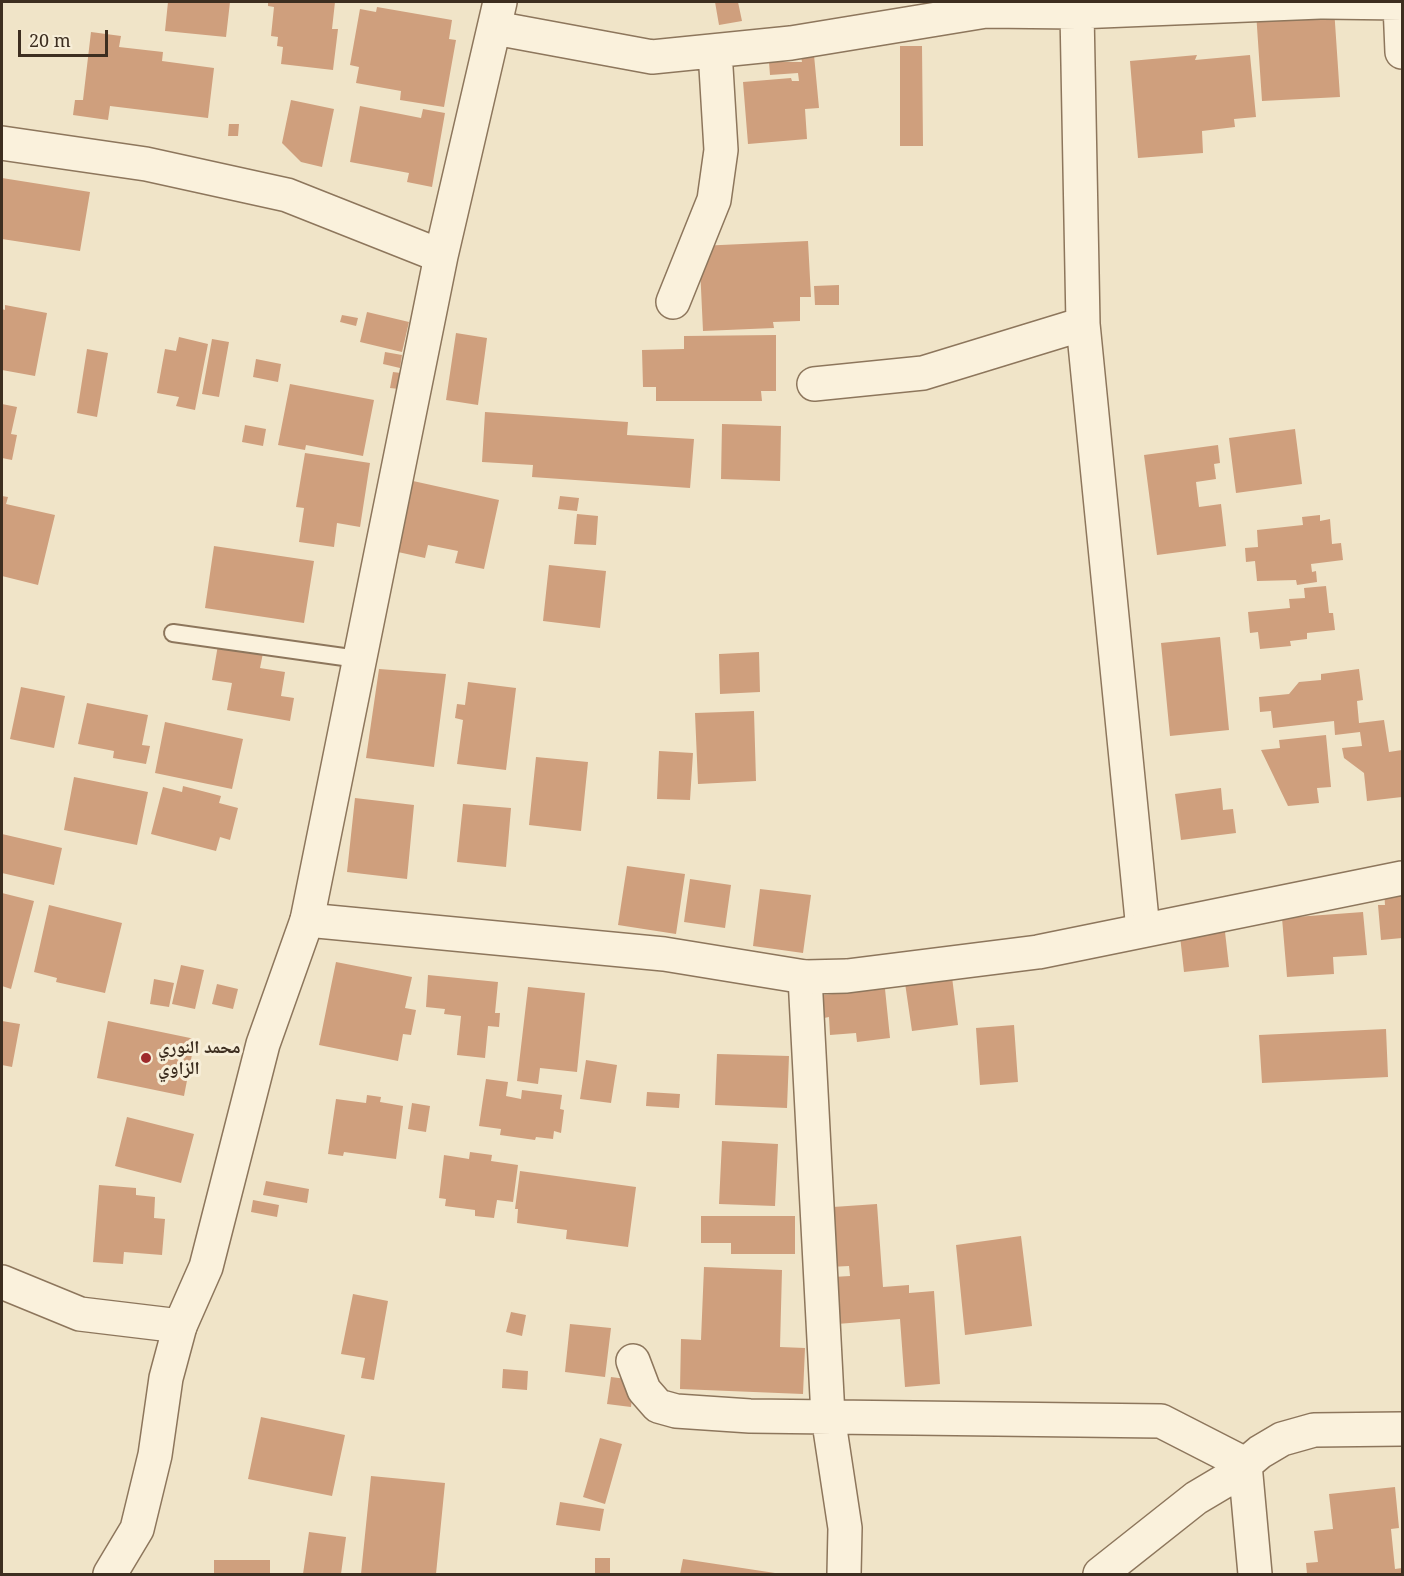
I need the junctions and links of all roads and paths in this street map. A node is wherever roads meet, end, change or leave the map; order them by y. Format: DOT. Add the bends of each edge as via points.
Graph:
graph roads {
  1 [pos="1322,2"];
  2 [pos="1401,4"];
  3 [pos="1076,7"];
  4 [pos="498,15"];
  5 [pos="715,51"];
  6 [pos="1402,52"];
  7 [pos="2,143"];
  8 [pos="441,256"];
  9 [pos="673,302"];
  10 [pos="1083,324"];
  11 [pos="814,384"];
  12 [pos="173,633"];
  13 [pos="358,659"];
  14 [pos="1402,878"];
  15 [pos="307,920"];
  16 [pos="1143,930"];
  17 [pos="806,977"];
  18 [pos="2,1282"];
  19 [pos="180,1326"];
  20 [pos="633,1361"];
  21 [pos="828,1416"];
  22 [pos="1402,1429"];
  23 [pos="1245,1464"];
  24 [pos="110,1575"];
  25 [pos="844,1575"];
  26 [pos="1100,1575"];
  27 [pos="1255,1575"];
  1 -- 2 [label="street"];
  1 -- 3 [label="street"];
  2 -- 6 [label="street"];
  3 -- 5 [label="street" via="986,11 791,43"];
  3 -- 10 [label="street"];
  4 -- 5 [label="street" via="652,57"];
  4 -- 8 [label="street"];
  5 -- 9 [label="street" via="721,150 714,200"];
  7 -- 8 [label="street" via="146,164 287,195"];
  8 -- 13 [label="street"];
  10 -- 11 [label="street" via="923,373"];
  10 -- 16 [label="street"];
  12 -- 13 [label="lane"];
  13 -- 15 [label="street"];
  14 -- 16 [label="street"];
  15 -- 17 [label="street" via="664,954"];
  15 -- 19 [label="street" via="264,1044 206,1267"];
  16 -- 17 [label="street" via="1038,952 847,976"];
  17 -- 21 [label="street"];
  18 -- 19 [label="street" via="81,1314"];
  19 -- 24 [label="street" via="137,1529"];
  20 -- 21 [label="street" via="644,1390 657,1406 705,1414"];
  21 -- 23 [label="street" via="1161,1421"];
  21 -- 25 [label="street" via="845,1528"];
  22 -- 23 [label="street" via="1314,1430 1282,1439"];
  23 -- 26 [label="street"];
  23 -- 27 [label="street"];
}
